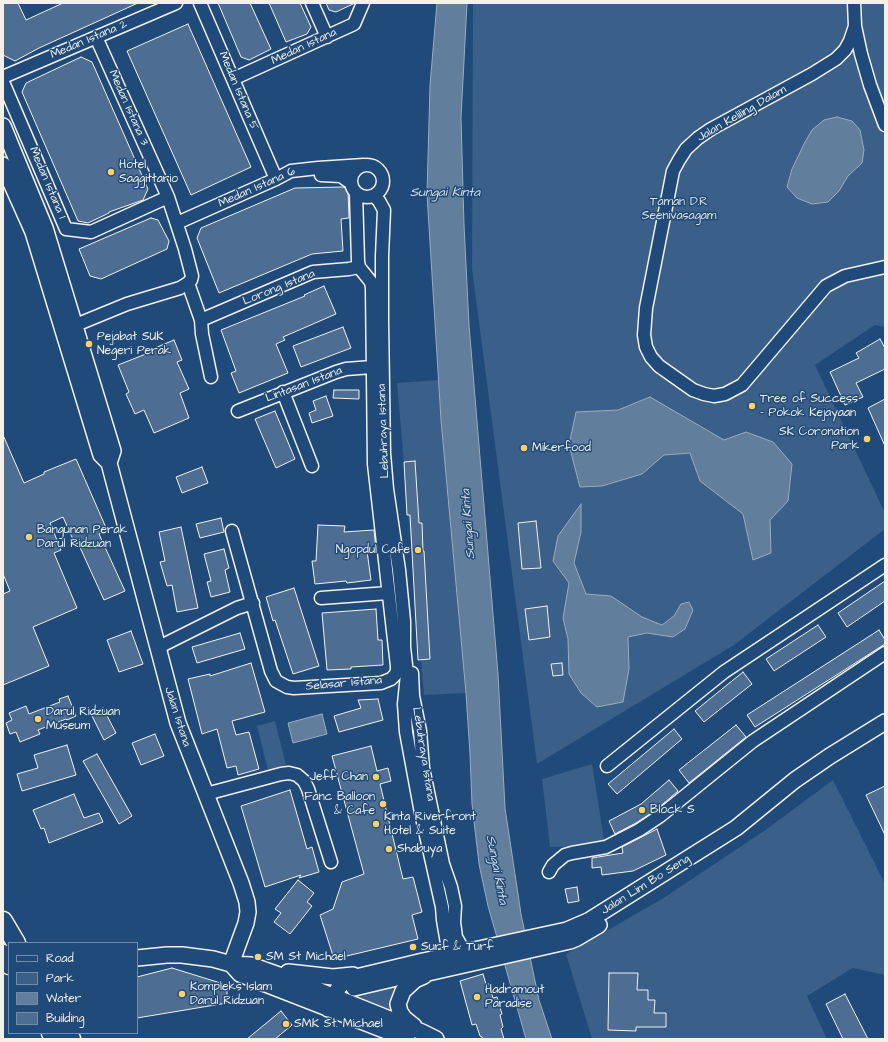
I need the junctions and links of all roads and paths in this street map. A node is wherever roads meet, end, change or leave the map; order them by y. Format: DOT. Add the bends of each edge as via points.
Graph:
graph roads {
  1 [pos="176,3"];
  2 [pos="200,3"];
  3 [pos="312,3"];
  4 [pos="363,3"];
  5 [pos="854,3"];
  6 [pos="855,26"];
  7 [pos="96,37"];
  8 [pos="327,37"];
  9 [pos="3,77"];
  10 [pos="233,79"];
  11 [pos="3,82"];
  12 [pos="885,125"];
  13 [pos="3,126"];
  14 [pos="3,141"];
  15 [pos="3,165"];
  16 [pos="364,166"];
  17 [pos="276,179"];
  18 [pos="383,183"];
  19 [pos="353,188"];
  20 [pos="374,196"];
  21 [pos="168,197"];
  22 [pos="40,215"];
  23 [pos="177,223"];
  24 [pos="383,239"];
  25 [pos="360,267"];
  26 [pos="885,267"];
  27 [pos="188,283"];
  28 [pos="201,320"];
  29 [pos="69,328"];
  30 [pos="372,367"];
  31 [pos="211,377"];
  32 [pos="283,392"];
  33 [pos="238,410"];
  34 [pos="312,466"];
  35 [pos="232,531"];
  36 [pos="885,565"];
  37 [pos="388,593"];
  38 [pos="321,598"];
  39 [pos="253,603"];
  40 [pos="404,621"];
  41 [pos="157,648"];
  42 [pos="885,653"];
  43 [pos="413,696"];
  44 [pos="885,722"];
  45 [pos="885,731"];
  46 [pos="408,744"];
  47 [pos="606,766"];
  48 [pos="206,794"];
  49 [pos="331,862"];
  50 [pos="443,864"];
  51 [pos="549,872"];
  52 [pos="443,920"];
  53 [pos="3,921"];
  54 [pos="554,939"];
  55 [pos="15,942"];
  56 [pos="450,955"];
  57 [pos="472,957"];
  58 [pos="138,958"];
  59 [pos="231,964"];
  60 [pos="262,968"];
  61 [pos="372,972"];
  62 [pos="428,973"];
  63 [pos="335,1004"];
  64 [pos="422,1032"];
  65 [pos="407,1039"];
  66 [pos="436,1039"];
  1 -- 7 [label="street, Medan Istana 2"];
  2 -- 10 [label="street, Medan Istana 5"];
  3 -- 8 [label="street"];
  4 -- 8 [label="street, Medan Istana" via="354,24"];
  5 -- 6 [label="street, Jalan Keliling Dalam"];
  6 -- 12 [label="street, Jalan Keliling Dalam" via="870,85"];
  6 -- 26 [label="street, Jalan Keliling Dalam" via="845,50 836,59 711,129 686,149 678,160 646,308 646,346 659,366 693,390 714,396 725,394 742,384 826,286 845,276"];
  7 -- 9 [label="street, Medan Istana 2"];
  7 -- 21 [label="street, Medan Istana 3"];
  8 -- 10 [label="street, Medan Istana"];
  10 -- 17 [label="street, Medan Istana 5"];
  11 -- 21 [label="street, Medan Istana 1" via="66,229 91,232"];
  13 -- 22 [label="main road"];
  14 -- 22 [label="main road"];
  15 -- 29 [label="main road" via="33,232"];
  16 -- 17 [label="street, Medan Istana 6" via="299,169"];
  16 -- 18 [label="street" via="374,166 378,169"];
  16 -- 19 [label="street" via="353,174"];
  17 -- 19 [label="street" via="333,175 341,176"];
  17 -- 23 [label="street, Medan Istana 6"];
  18 -- 20 [label="street"];
  18 -- 24 [label="street, Lebuhraya Istana" via="388,206"];
  19 -- 20 [label="street" via="364,198"];
  19 -- 25 [label="street"];
  20 -- 24 [label="street, Lebuhraya Istana" via="384,210"];
  21 -- 23 [label="street, Medan Istana 3"];
  22 -- 29 [label="main road"];
  23 -- 27 [label="street, Medan Istana 3" via="192,271"];
  24 -- 40 [label="street, Lebuhraya Istana" via="384,453"];
  25 -- 28 [label="street, Lorong Istana" via="313,272"];
  25 -- 30 [label="street, Selasar Istana" via="371,282 372,288"];
  27 -- 28 [label="street"];
  27 -- 29 [label="street"];
  28 -- 31 [label="street"];
  29 -- 41 [label="main road, Jalan Istana" via="101,455 109,463"];
  30 -- 32 [label="street, Lintasan Istana" via="341,370"];
  30 -- 37 [label="street, Selasar Istana" via="375,480"];
  32 -- 33 [label="street, Lintasan Istana"];
  32 -- 34 [label="street"];
  35 -- 39 [label="street"];
  36 -- 47 [label="street" via="729,668"];
  37 -- 38 [label="street"];
  37 -- 39 [label="street, Selasar Istana" via="397,670 391,679 381,683 294,688 281,685 271,671"];
  39 -- 41 [label="street" via="236,608"];
  40 -- 43 [label="street, Lebuhraya Istana" via="410,644"];
  40 -- 46 [label="street, Lebuhraya Istana" via="407,674 404,704"];
  41 -- 48 [label="main road, Jalan Istana" via="178,723"];
  42 -- 51 [label="street" via="753,741 639,830 606,847 565,855"];
  43 -- 46 [label="street" via="412,732"];
  43 -- 50 [label="street, Lebuhraya Istana" via="425,776"];
  44 -- 54 [label="main road, Jalan Lim Bo Seng" via="795,780 732,831 588,921"];
  45 -- 54 [label="main road, Jalan Lim Bo Seng" via="817,776 741,835 584,934 570,941"];
  46 -- 52 [label="street, Lebuhraya Istana"];
  48 -- 49 [label="street" via="280,774 297,775 308,789"];
  48 -- 59 [label="main road, Jalan Istana" via="247,902 246,923"];
  50 -- 52 [label="street" via="447,898"];
  50 -- 57 [label="street, Lebuhraya Istana" via="455,906 456,937"];
  52 -- 56 [label="street, Lebuhraya Istana"];
  53 -- 55 [label="highway"];
  54 -- 57 [label="main road, Jalan Lim Bo Seng"];
  56 -- 57 [label="main road, Jalan Lim Bo Seng"];
  56 -- 61 [label="main road, Jalan Lim Bo Seng"];
  57 -- 62 [label="main road, Jalan Lim Bo Seng"];
  58 -- 59 [label="main road" via="182,955"];
  59 -- 60 [label="main road"];
  59 -- 63 [label="main road" via="240,974"];
  60 -- 61 [label="main road" via="333,977"];
  60 -- 63 [label="main road"];
  61 -- 63 [label="main road" via="343,983 336,990"];
  62 -- 63 [label="main road, Jalan Lim Bo Seng" via="357,987"];
  62 -- 64 [label="main road" via="403,991 398,1004 404,1018"];
  63 -- 64 [label="main road"];
  63 -- 65 [label="main road"];
  64 -- 66 [label="main road"];
}
